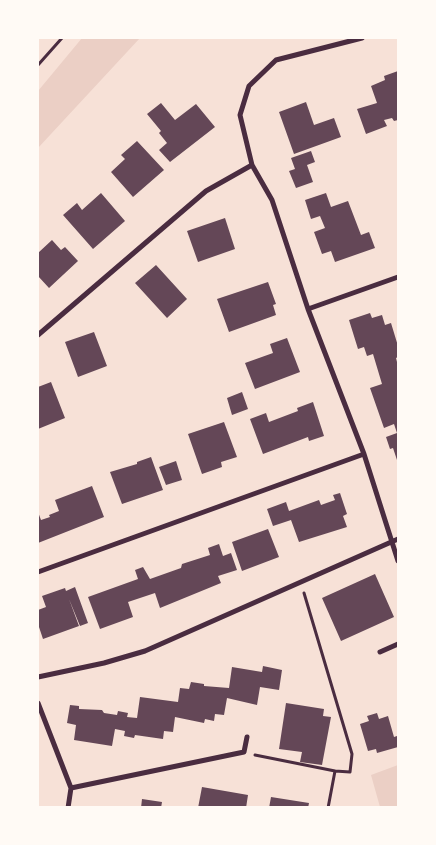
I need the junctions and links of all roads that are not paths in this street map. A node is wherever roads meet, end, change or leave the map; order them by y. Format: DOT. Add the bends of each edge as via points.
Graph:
graph roads {
  1 [pos="362,38"];
  2 [pos="252,165"];
  3 [pos="398,277"];
  4 [pos="308,309"];
  5 [pos="38,335"];
  6 [pos="364,454"];
  7 [pos="398,539"];
  8 [pos="392,542"];
  9 [pos="398,561"];
  10 [pos="38,572"];
  11 [pos="398,644"];
  12 [pos="380,652"];
  13 [pos="38,677"];
  14 [pos="38,703"];
  15 [pos="247,737"];
  16 [pos="71,788"];
  17 [pos="68,808"];
  1 -- 2 [label="street" via="276,60 249,86 240,115"];
  2 -- 4 [label="street" via="272,200"];
  2 -- 5 [label="street" via="206,191"];
  3 -- 4 [label="street"];
  4 -- 6 [label="street"];
  6 -- 8 [label="street"];
  6 -- 10 [label="street"];
  7 -- 8 [label="street"];
  8 -- 9 [label="street"];
  8 -- 13 [label="street" via="145,651"];
  11 -- 12 [label="street"];
  14 -- 16 [label="street"];
  15 -- 16 [label="street" via="244,752"];
  16 -- 17 [label="street"];
}
